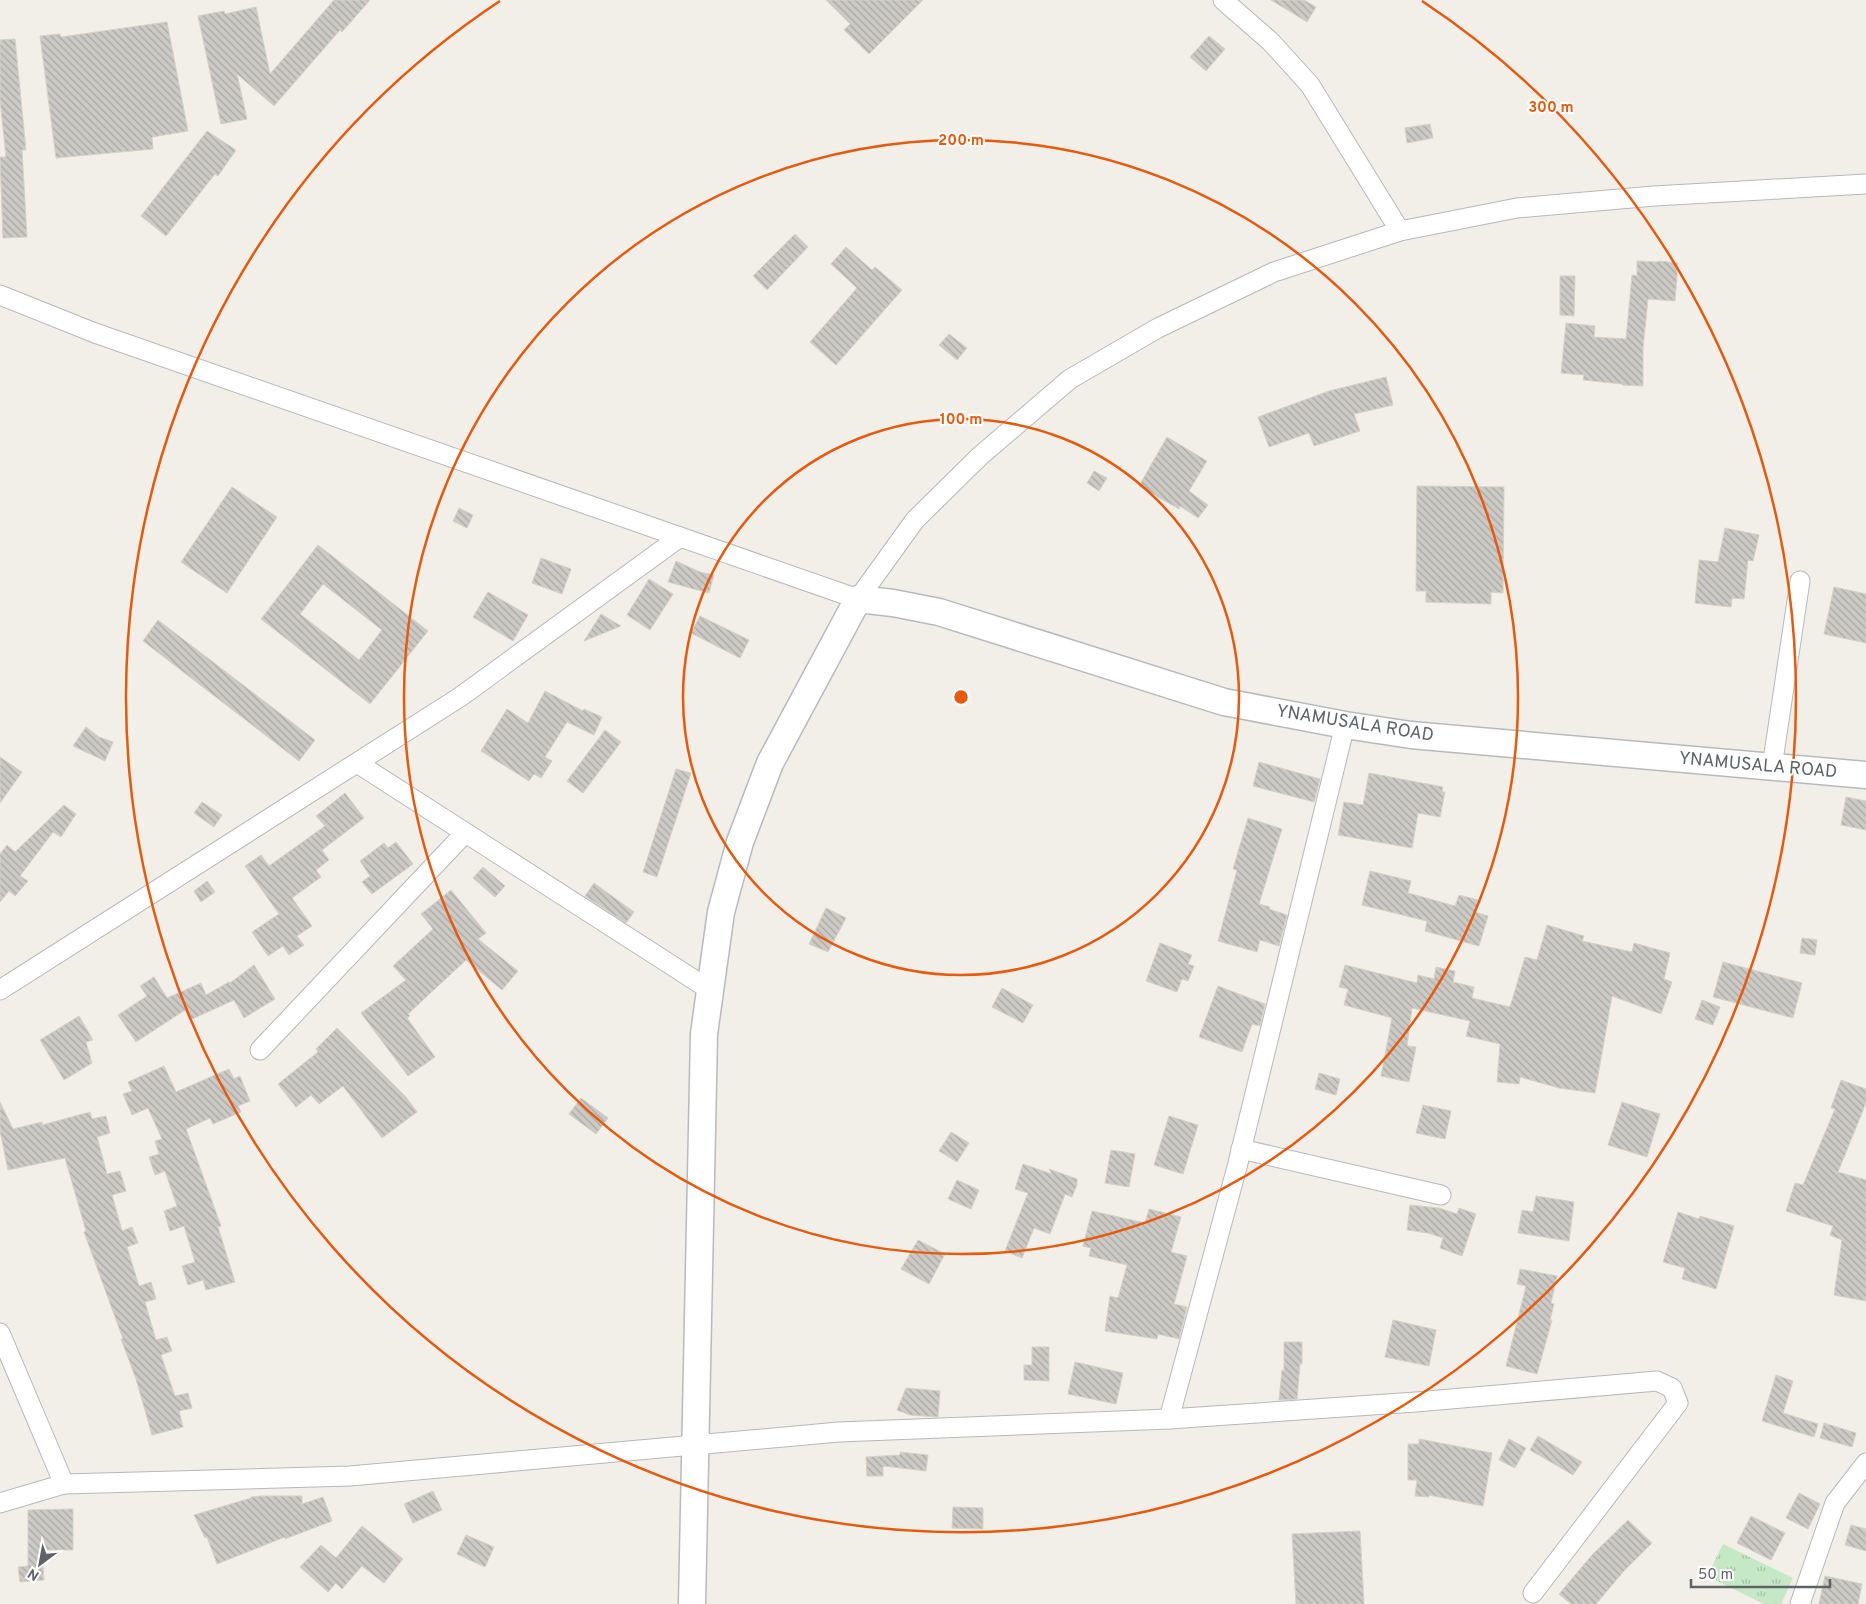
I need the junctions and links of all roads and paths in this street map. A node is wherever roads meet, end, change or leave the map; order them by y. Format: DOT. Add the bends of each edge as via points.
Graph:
graph roads {
  1 [pos="1223,0"];
  2 [pos="1866,184"];
  3 [pos="1400,231"];
  4 [pos="0,295"];
  5 [pos="680,537"];
  6 [pos="1800,581"];
  7 [pos="858,599"];
  8 [pos="1345,725"];
  9 [pos="356,763"];
  10 [pos="1772,767"];
  11 [pos="1866,775"];
  12 [pos="465,833"];
  13 [pos="0,990"];
  14 [pos="710,990"];
  15 [pos="260,1050"];
  16 [pos="1241,1149"];
  17 [pos="1441,1195"];
  18 [pos="0,1333"];
  19 [pos="1169,1419"];
  20 [pos="695,1445"];
  21 [pos="1866,1464"];
  22 [pos="64,1484"];
  23 [pos="0,1503"];
  24 [pos="1533,1593"];
  25 [pos="692,1604"];
  26 [pos="1800,1604"];
  1 -- 3 [label="street" via="1270,41 1310,85"];
  2 -- 3 [label="street" via="1654,196 1517,208"];
  3 -- 7 [label="street" via="1274,272 1158,328 1070,379 980,456 915,520"];
  4 -- 5 [label="street" via="95,333"];
  5 -- 7 [label="street"];
  5 -- 9 [label="street" via="460,698"];
  6 -- 10 [label="street"];
  7 -- 8 [label="main road, YNAMUSALA ROAD" via="940,612 1224,702"];
  7 -- 14 [label="main road" via="770,763 740,842 721,912"];
  8 -- 10 [label="main road, YNAMUSALA ROAD" via="1411,735"];
  8 -- 16 [label="street"];
  9 -- 12 [label="street"];
  9 -- 13 [label="street"];
  10 -- 11 [label="main road, YNAMUSALA ROAD"];
  12 -- 14 [label="street"];
  12 -- 15 [label="street"];
  14 -- 20 [label="main road" via="704,1034"];
  16 -- 17 [label="street"];
  16 -- 19 [label="street"];
  18 -- 22 [label="street"];
  19 -- 20 [label="street" via="839,1432"];
  19 -- 24 [label="street" via="1416,1402 1657,1380 1672,1388 1678,1403"];
  20 -- 22 [label="street" via="350,1476"];
  20 -- 25 [label="main road"];
  21 -- 26 [label="street" via="1835,1503"];
  22 -- 23 [label="street"];
}
